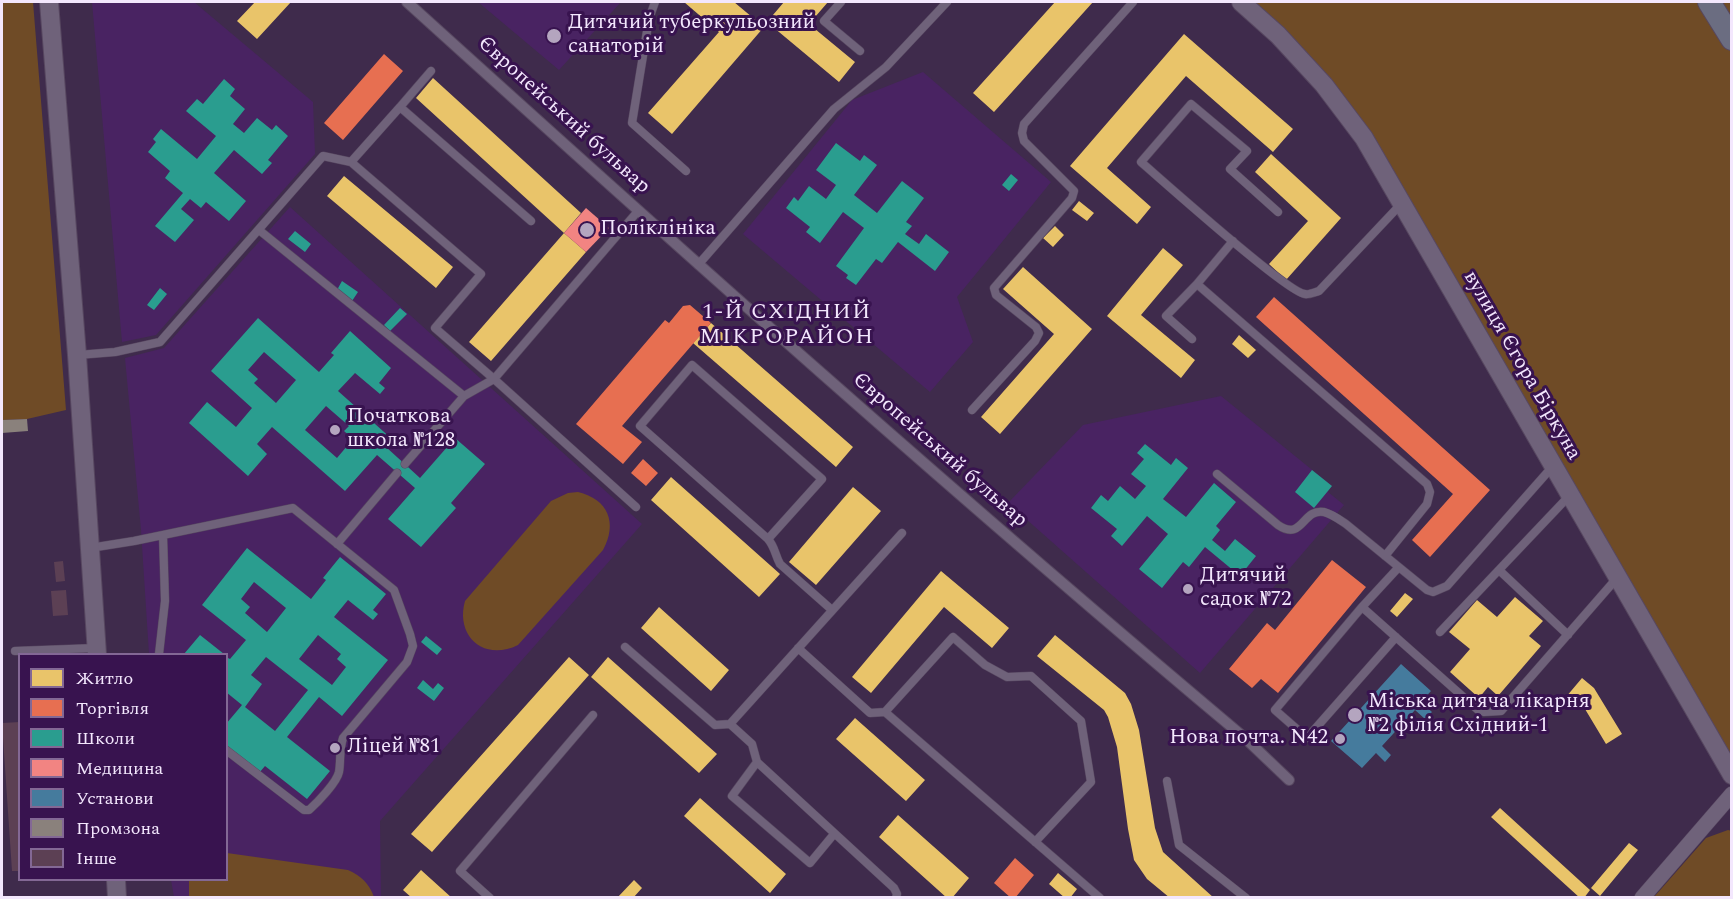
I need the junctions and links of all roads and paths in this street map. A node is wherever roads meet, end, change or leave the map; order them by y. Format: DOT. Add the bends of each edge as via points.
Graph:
graph roads {
  1 [pos="49,2"];
  2 [pos="407,2"];
  3 [pos="655,2"];
  4 [pos="841,2"];
  5 [pos="946,2"];
  6 [pos="1133,2"];
  7 [pos="1240,2"];
  8 [pos="1709,2"];
  9 [pos="1731,39"];
  10 [pos="860,51"];
  11 [pos="431,71"];
  12 [pos="400,107"];
  13 [pos="351,162"];
  14 [pos="686,171"];
  15 [pos="1401,204"];
  16 [pos="638,211"];
  17 [pos="1278,212"];
  18 [pos="531,221"];
  19 [pos="259,230"];
  20 [pos="1233,241"];
  21 [pos="698,265"];
  22 [pos="1197,284"];
  23 [pos="1192,339"];
  24 [pos="77,355"];
  25 [pos="494,379"];
  26 [pos="464,396"];
  27 [pos="972,410"];
  28 [pos="405,464"];
  29 [pos="1553,466"];
  30 [pos="398,473"];
  31 [pos="1217,474"];
  32 [pos="1570,495"];
  33 [pos="636,507"];
  34 [pos="902,533"];
  35 [pos="163,535"];
  36 [pos="768,539"];
  37 [pos="337,544"];
  38 [pos="89,548"];
  39 [pos="1385,556"];
  40 [pos="1398,568"];
  41 [pos="1499,570"];
  42 [pos="1617,578"];
  43 [pos="1362,607"];
  44 [pos="832,610"];
  45 [pos="1440,632"];
  46 [pos="1568,635"];
  47 [pos="1396,637"];
  48 [pos="625,647"];
  49 [pos="798,648"];
  50 [pos="15,651"];
  51 [pos="96,651"];
  52 [pos="159,653"];
  53 [pos="885,712"];
  54 [pos="593,715"];
  55 [pos="729,724"];
  56 [pos="228,752"];
  57 [pos="757,762"];
  58 [pos="1731,775"];
  59 [pos="1289,780"];
  60 [pos="1167,781"];
  61 [pos="1731,794"];
  62 [pos="834,834"];
  63 [pos="1035,842"];
  64 [pos="116,881"];
  65 [pos="117,897"];
  66 [pos="490,897"];
  67 [pos="896,897"];
  68 [pos="1100,897"];
  69 [pos="1246,897"];
  70 [pos="1642,897"];
  1 -- 24 [label="street"];
  2 -- 16 [label="street, Європейський бульвар"];
  3 -- 14 [label="lane" via="632,123"];
  4 -- 10 [label="lane" via="824,21"];
  5 -- 21 [label="lane" via="886,67 834,109"];
  6 -- 27 [label="lane" via="1024,124 1024,141 1074,191 994,288 996,295 1039,333"];
  7 -- 15 [label="street, вулиця Єгора Біркуна" via="1278,35 1324,85 1364,138"];
  8 -- 9 [label="main road"];
  11 -- 12 [label="lane"];
  12 -- 13 [label="lane"];
  12 -- 18 [label="lane"];
  13 -- 19 [label="lane" via="323,156"];
  13 -- 25 [label="lane" via="481,274 435,328"];
  15 -- 20 [label="lane" via="1319,291 1305,295"];
  15 -- 29 [label="street, вулиця Єгора Біркуна"];
  16 -- 21 [label="street, Європейський бульвар"];
  16 -- 25 [label="lane"];
  17 -- 20 [label="lane" via="1230,169 1247,150 1191,104 1141,162"];
  19 -- 24 [label="lane" via="160,342"];
  19 -- 26 [label="lane"];
  20 -- 22 [label="lane"];
  21 -- 59 [label="street, Європейський бульвар"];
  22 -- 23 [label="lane" via="1166,316"];
  22 -- 39 [label="lane" via="1427,484 1427,504"];
  24 -- 38 [label="street"];
  25 -- 26 [label="lane"];
  25 -- 33 [label="lane"];
  26 -- 28 [label="lane"];
  29 -- 32 [label="street, вулиця Єгора Біркуна"];
  29 -- 40 [label="lane" via="1441,590 1427,590"];
  30 -- 37 [label="lane"];
  31 -- 39 [label="lane" via="1287,531 1324,512 1346,524"];
  32 -- 41 [label="lane"];
  32 -- 42 [label="street, вулиця Єгора Біркуна"];
  34 -- 44 [label="lane"];
  35 -- 37 [label="lane" via="293,507"];
  35 -- 38 [label="lane"];
  35 -- 52 [label="lane" via="165,601"];
  36 -- 36 [label="lane" via="822,478 692,365 640,426"];
  36 -- 44 [label="lane" via="775,546 780,564"];
  37 -- 56 [label="lane" via="394,590 413,646 407,662 343,738 338,775 309,810 292,802"];
  38 -- 51 [label="street"];
  39 -- 40 [label="lane"];
  40 -- 43 [label="lane"];
  41 -- 45 [label="lane"];
  41 -- 46 [label="lane"];
  42 -- 46 [label="lane"];
  42 -- 58 [label="street, вулиця Єгора Біркуна"];
  43 -- 47 [label="lane"];
  43 -- 47 [label="lane" via="1275,710 1307,738"];
  44 -- 49 [label="lane"];
  46 -- 47 [label="lane" via="1501,711 1485,712"];
  48 -- 55 [label="lane" via="715,725"];
  49 -- 53 [label="lane" via="870,713"];
  49 -- 55 [label="lane"];
  50 -- 51 [label="lane"];
  53 -- 63 [label="lane"];
  53 -- 63 [label="lane" via="953,637 985,665 1007,677 1032,676 1082,721 1091,782"];
  54 -- 66 [label="lane" via="460,871"];
  55 -- 57 [label="lane" via="752,744"];
  57 -- 62 [label="lane"];
  57 -- 62 [label="lane" via="732,796 810,863"];
  60 -- 69 [label="lane" via="1179,845"];
  61 -- 70 [label="street"];
  62 -- 67 [label="lane" via="894,888"];
  63 -- 68 [label="lane"];
  64 -- 65 [label="street"];
}
